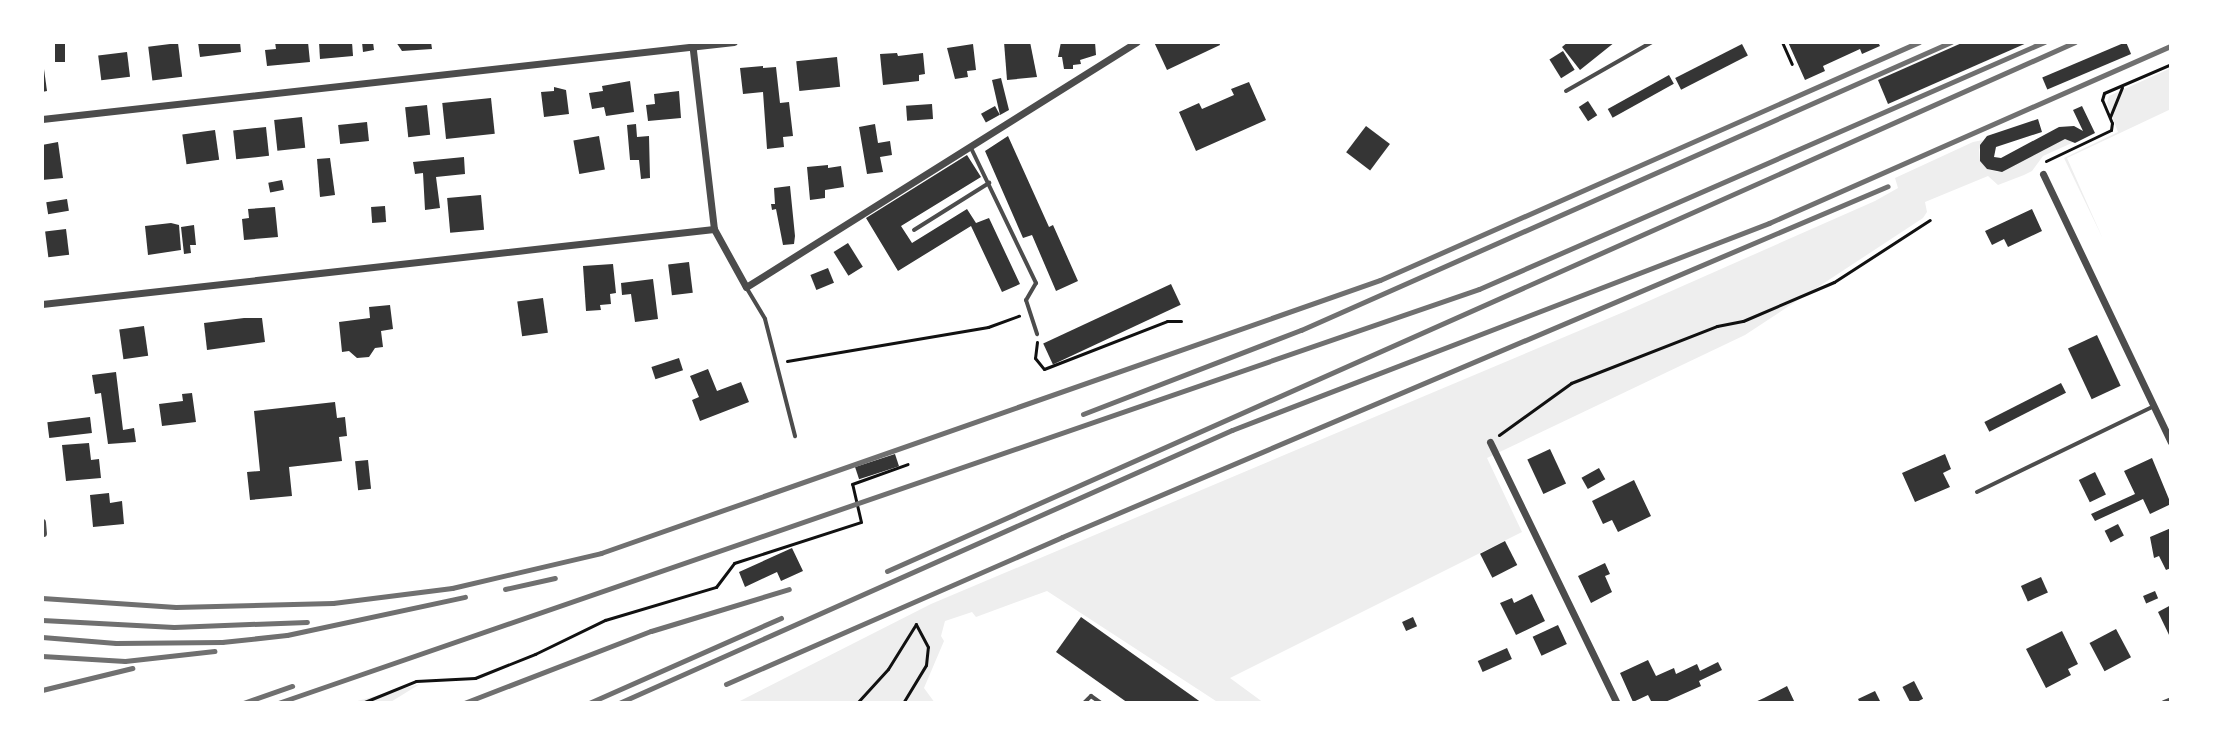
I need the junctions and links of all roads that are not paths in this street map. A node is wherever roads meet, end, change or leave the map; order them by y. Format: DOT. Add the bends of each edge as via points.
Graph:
graph roads {
  1 [pos="734,42"];
  2 [pos="1137,42"];
  3 [pos="1652,42"];
  4 [pos="692,44"];
  5 [pos="1566,91"];
  6 [pos="42,119"];
  7 [pos="970,146"];
  8 [pos="2043,174"];
  9 [pos="989,183"];
  10 [pos="714,229"];
  11 [pos="914,230"];
  12 [pos="746,287"];
  13 [pos="42,304"];
  14 [pos="1037,334"];
  15 [pos="2154,406"];
  16 [pos="795,436"];
  17 [pos="1490,442"];
  18 [pos="2171,442"];
  19 [pos="1977,492"];
  20 [pos="42,522"];
  21 [pos="43,533"];
  22 [pos="2171,700"];
  23 [pos="1084,703"];
  24 [pos="1101,703"];
  25 [pos="1617,703"];
  26 [pos="2164,703"];
  1 -- 4 [label="street"];
  2 -- 7 [label="street"];
  3 -- 5 [label="lane"];
  4 -- 6 [label="street"];
  4 -- 10 [label="street"];
  7 -- 9 [label="lane"];
  7 -- 12 [label="street"];
  8 -- 15 [label="street"];
  9 -- 11 [label="lane"];
  9 -- 14 [label="lane" via="1036,283 1026,300"];
  10 -- 12 [label="street"];
  10 -- 13 [label="street"];
  12 -- 16 [label="lane" via="765,319"];
  15 -- 18 [label="street"];
  15 -- 19 [label="lane"];
  17 -- 25 [label="street"];
  20 -- 21 [label="street"];
  22 -- 26 [label="street"];
  23 -- 24 [label="lane" via="1091,696"];
}
